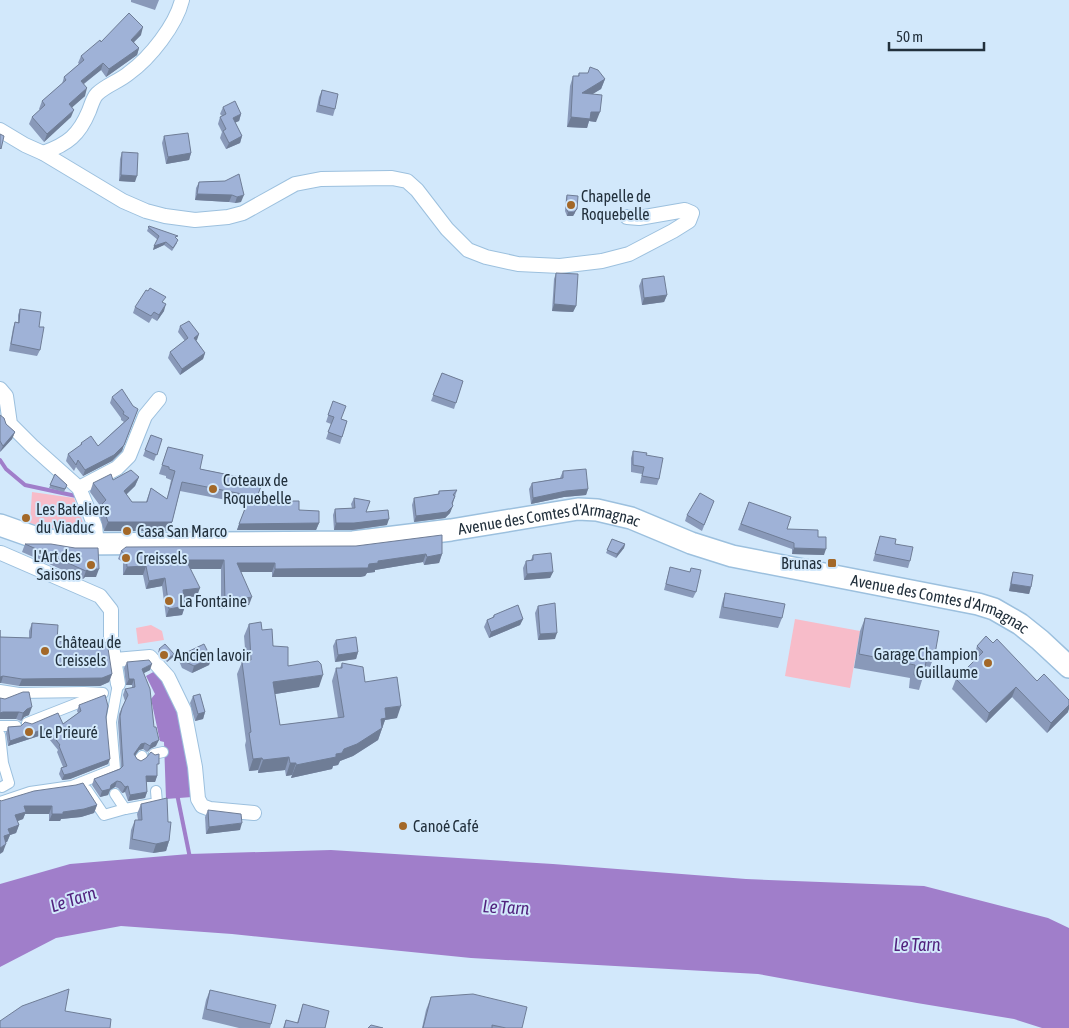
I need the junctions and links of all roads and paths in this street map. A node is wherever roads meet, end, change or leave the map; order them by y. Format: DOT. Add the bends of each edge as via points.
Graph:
graph roads {
  1 [pos="182,0"];
  2 [pos="0,130"];
  3 [pos="44,153"];
  4 [pos="627,217"];
  5 [pos="0,389"];
  6 [pos="159,399"];
  7 [pos="79,488"];
  8 [pos="0,525"];
  9 [pos="97,544"];
  10 [pos="0,553"];
  11 [pos="115,660"];
  12 [pos="1069,667"];
  13 [pos="118,684"];
  14 [pos="0,690"];
  15 [pos="19,693"];
  16 [pos="0,700"];
  17 [pos="27,723"];
  18 [pos="0,726"];
  19 [pos="16,726"];
  20 [pos="0,735"];
  21 [pos="5,785"];
  22 [pos="84,786"];
  23 [pos="156,791"];
  24 [pos="115,794"];
  25 [pos="3,800"];
  26 [pos="125,809"];
  27 [pos="254,813"];
  1 -- 3 [label="street" via="179,10 149,55 130,73 96,94 84,124 73,138"];
  2 -- 3 [label="street"];
  3 -- 4 [label="street" via="146,211 195,220 243,213 295,184 321,179 392,178 407,182 417,190 468,250 518,264 560,266 629,254 689,221 692,214 685,210"];
  5 -- 7 [label="street" via="6,396 10,424"];
  6 -- 7 [label="street" via="145,416 129,456 117,468"];
  7 -- 9 [label="street" via="95,526"];
  8 -- 9 [label="main road, Avenue des Comtes d'Armagnac" via="54,542"];
  9 -- 12 [label="main road, Avenue des Comtes d'Armagnac" via="353,542 578,509 597,510 631,518 690,543 732,556 994,609 1027,629"];
  10 -- 11 [label="street" via="100,596 111,610"];
  11 -- 13 [label="street"];
  11 -- 27 [label="street" via="150,657 168,677 184,710 198,799 202,806"];
  13 -- 22 [label="street" via="111,722 115,769"];
  14 -- 15 [label="street"];
  15 -- 16 [label="street"];
  15 -- 17 [label="street" via="103,693"];
  18 -- 19 [label="street"];
  20 -- 21 [label="street"];
  22 -- 25 [label="street" via="30,792"];
  22 -- 26 [label="street" via="104,815"];
  23 -- 26 [label="street" via="157,803"];
  24 -- 26 [label="street"];
}
